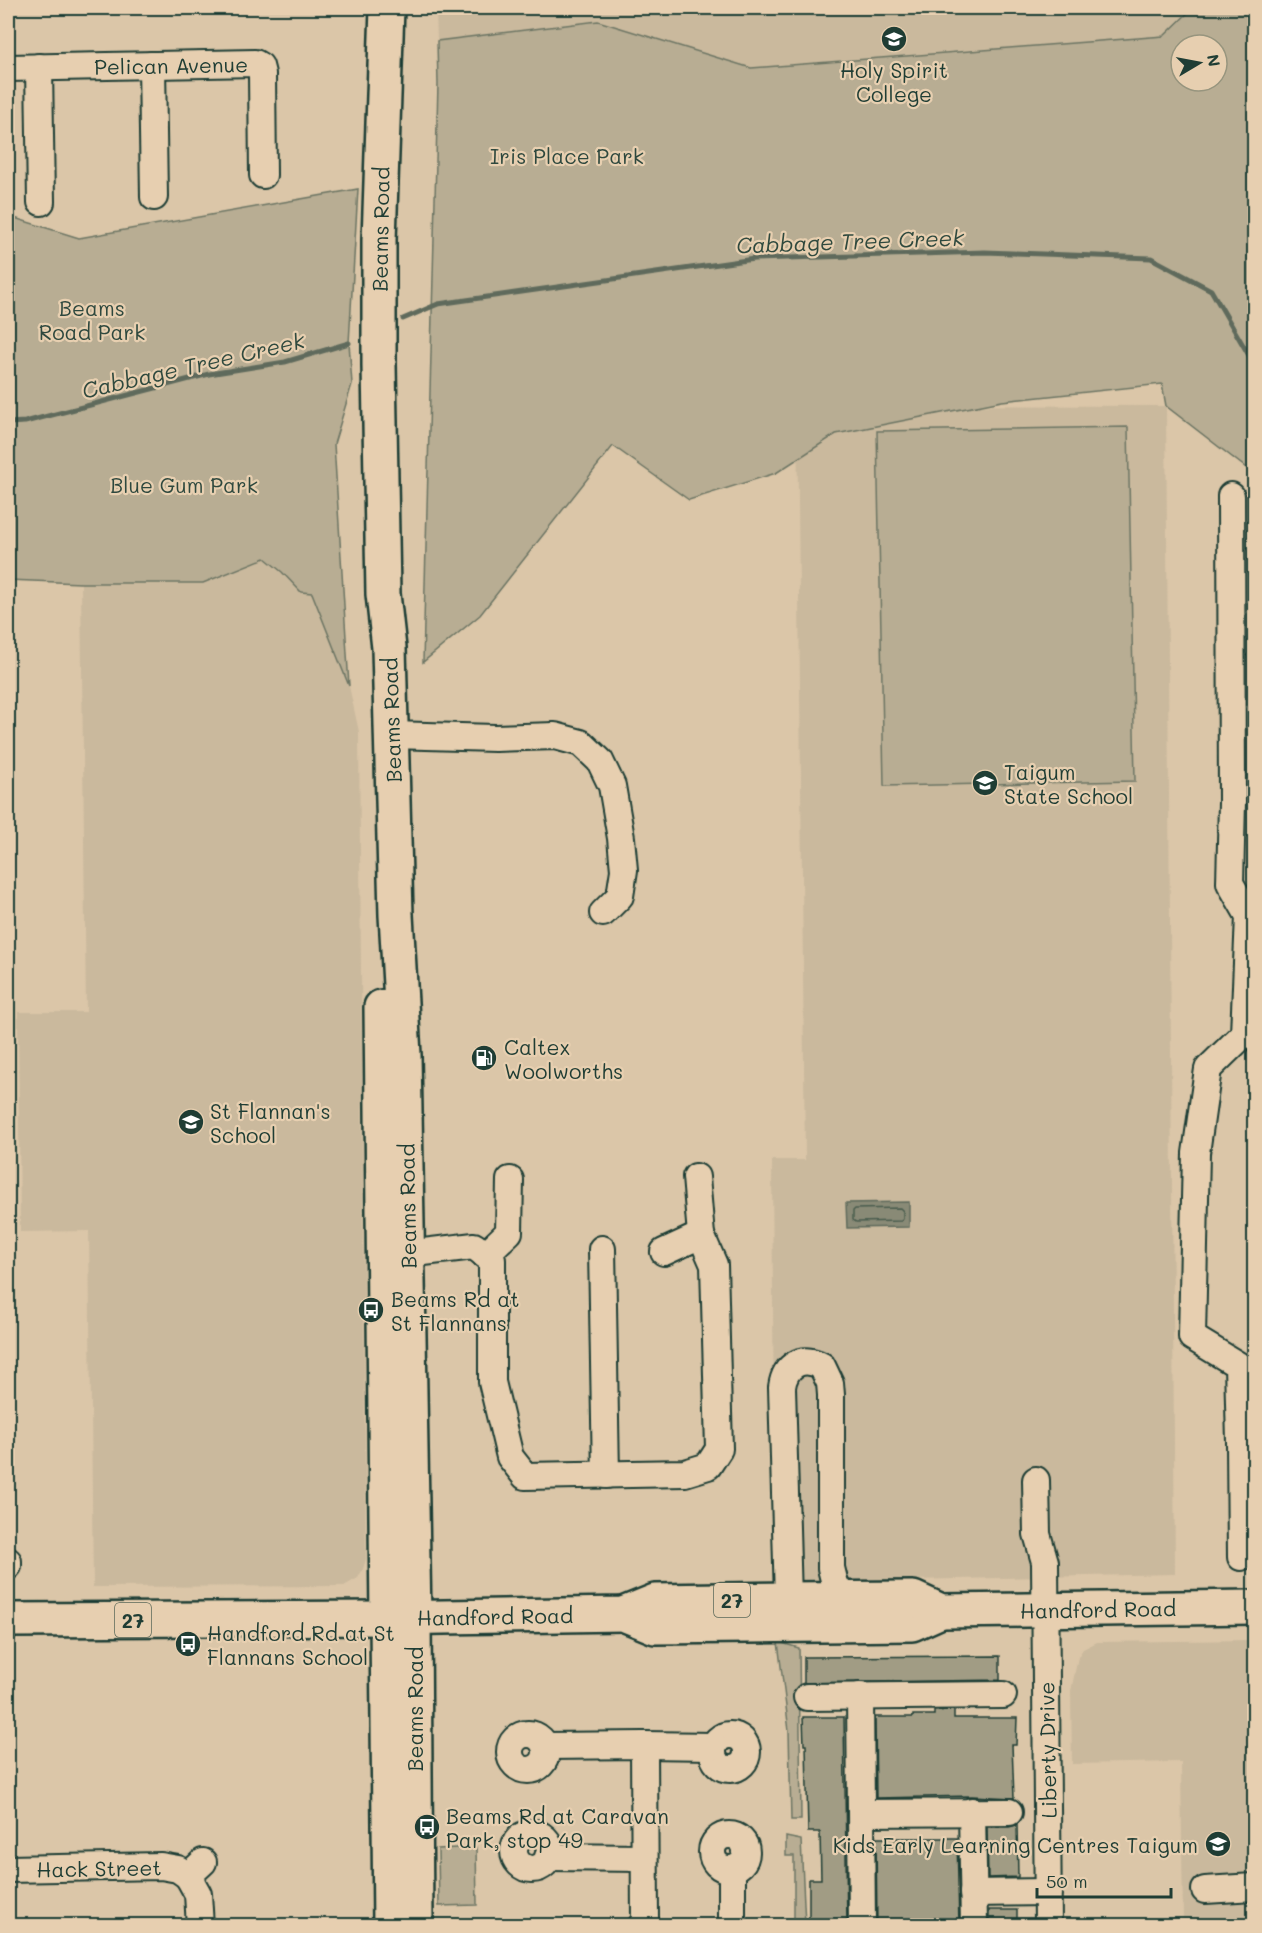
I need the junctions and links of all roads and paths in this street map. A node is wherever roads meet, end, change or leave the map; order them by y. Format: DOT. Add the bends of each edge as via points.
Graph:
graph roads {
  1 [pos="387,8"];
  2 [pos="152,65"];
  3 [pos="39,67"];
  4 [pos="8,68"];
  5 [pos="262,175"];
  6 [pos="154,197"];
  7 [pos="41,202"];
  8 [pos="1231,495"];
  9 [pos="383,594"];
  10 [pos="392,735"];
  11 [pos="603,913"];
  12 [pos="696,1177"];
  13 [pos="510,1180"];
  14 [pos="701,1235"];
  15 [pos="602,1249"];
  16 [pos="664,1252"];
  17 [pos="395,1255"];
  18 [pos="485,1255"];
  19 [pos="1247,1444"];
  20 [pos="606,1474"];
  21 [pos="1036,1480"];
  22 [pos="1241,1557"];
  23 [pos="844,1599"];
  24 [pos="1254,1607"];
  25 [pos="1045,1610"];
  26 [pos="941,1611"];
  27 [pos="791,1612"];
  28 [pos="400,1618"];
  29 [pos="8,1620"];
  30 [pos="1004,1695"];
  31 [pos="860,1696"];
  32 [pos="807,1697"];
  33 [pos="644,1745"];
  34 [pos="545,1746"];
  35 [pos="714,1746"];
  36 [pos="972,1811"];
  37 [pos="1009,1812"];
  38 [pos="862,1813"];
  39 [pos="548,1857"];
  40 [pos="644,1858"];
  41 [pos="8,1869"];
  42 [pos="732,1869"];
  43 [pos="1254,1887"];
  44 [pos="1205,1890"];
  45 [pos="1048,1892"];
  46 [pos="973,1893"];
  47 [pos="200,1926"];
  48 [pos="390,1926"];
  49 [pos="416,1926"];
  50 [pos="641,1926"];
  51 [pos="732,1926"];
  52 [pos="862,1926"];
  53 [pos="974,1926"];
  54 [pos="1048,1926"];
  1 -- 9 [label="main road, Beams Road" via="379,240"];
  2 -- 3 [label="street, Pelican Avenue"];
  2 -- 5 [label="street, Pelican Avenue" via="260,66"];
  2 -- 6 [label="street"];
  3 -- 4 [label="street, Pelican Avenue"];
  3 -- 7 [label="street"];
  8 -- 19 [label="street" via="1230,883 1249,916 1244,1034 1208,1070 1196,1153 1192,1337 1238,1365"];
  9 -- 10 [label="main road, Beams Road"];
  9 -- 17 [label="main road, Beams Road" via="378,647 381,1097"];
  10 -- 11 [label="street" via="555,736 581,743 600,760 612,786 621,838 624,870 620,896"];
  10 -- 17 [label="main road, Beams Road" via="404,1055"];
  12 -- 14 [label="street"];
  13 -- 18 [label="street" via="509,1232"];
  14 -- 16 [label="street"];
  14 -- 20 [label="street" via="714,1265 718,1449 708,1466 686,1473"];
  15 -- 20 [label="street"];
  17 -- 18 [label="street" via="474,1246"];
  17 -- 28 [label="main road, Beams Road"];
  18 -- 20 [label="street" via="492,1260 492,1382 510,1457 525,1476"];
  19 -- 22 [label="street"];
  21 -- 25 [label="street, Liberty Drive"];
  23 -- 26 [label="main road, Handford Road / 27" via="913,1598"];
  23 -- 27 [label="main road, Handford Road / 27"];
  23 -- 27 [label="street" via="831,1568 830,1383 822,1366 808,1362 786,1371 782,1387"];
  24 -- 25 [label="main road, Handford Road / 27"];
  25 -- 26 [label="main road, Handford Road / 27"];
  25 -- 45 [label="street, Liberty Drive"];
  26 -- 27 [label="main road, Handford Road / 27" via="912,1624"];
  27 -- 28 [label="main road, Handford Road / 27" via="655,1601 622,1614"];
  28 -- 29 [label="main road, Handford Road / 27"];
  28 -- 48 [label="main road, Beams Road"];
  28 -- 49 [label="main road, Beams Road"];
  30 -- 31 [label="street"];
  31 -- 32 [label="street"];
  31 -- 38 [label="street"];
  33 -- 34 [label="street"];
  33 -- 35 [label="street"];
  33 -- 40 [label="street"];
  36 -- 37 [label="street"];
  36 -- 38 [label="street"];
  36 -- 46 [label="street"];
  38 -- 52 [label="street"];
  39 -- 40 [label="street"];
  40 -- 50 [label="street" via="645,1921"];
  41 -- 47 [label="street, Hack Street" via="196,1869"];
  42 -- 51 [label="street"];
  43 -- 44 [label="street"];
  45 -- 46 [label="street"];
  45 -- 54 [label="street, Liberty Drive"];
  46 -- 53 [label="street"];
}
